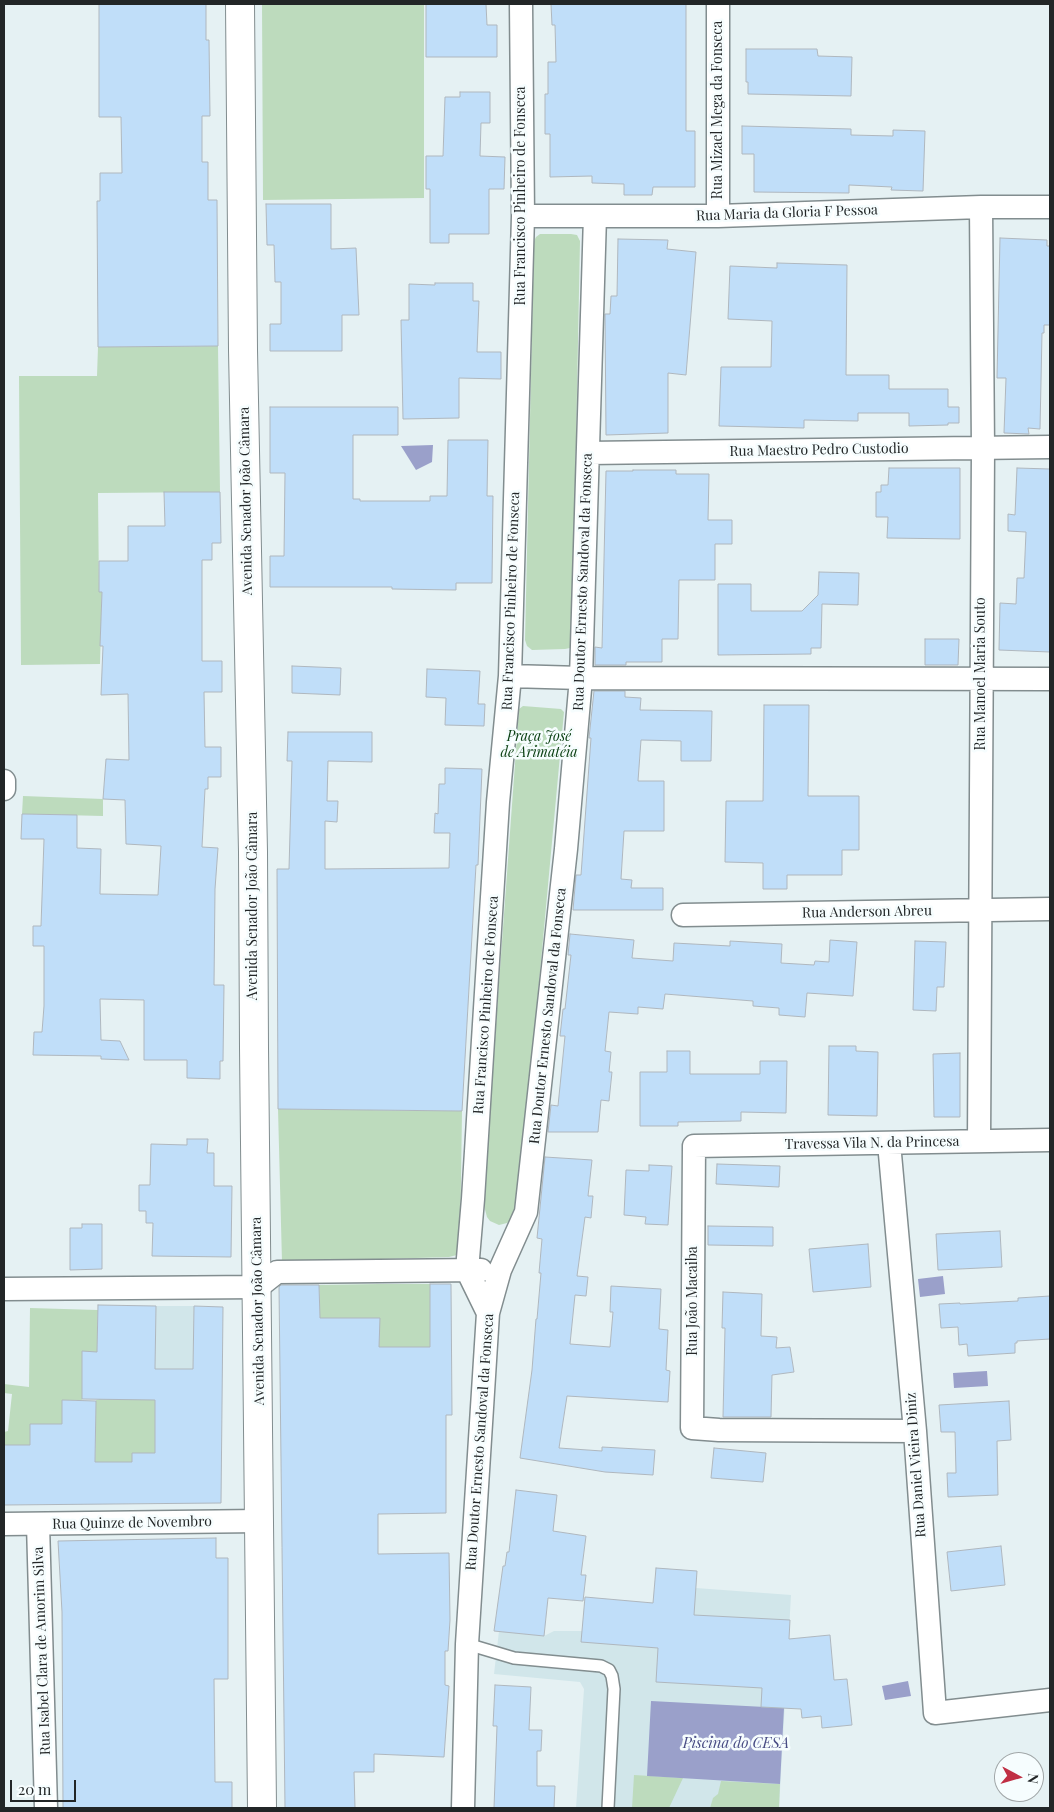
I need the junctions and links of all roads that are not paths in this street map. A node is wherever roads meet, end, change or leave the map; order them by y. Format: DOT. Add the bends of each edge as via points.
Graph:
graph roads {
  1 [pos="240,4"];
  2 [pos="521,4"];
  3 [pos="718,4"];
  4 [pos="981,207"];
  5 [pos="1050,207"];
  6 [pos="523,216"];
  7 [pos="596,216"];
  8 [pos="718,216"];
  9 [pos="1050,447"];
  10 [pos="982,449"];
  11 [pos="588,452"];
  12 [pos="510,676"];
  13 [pos="581,678"];
  14 [pos="980,679"];
  15 [pos="1050,679"];
  16 [pos="4,780"];
  17 [pos="4,789"];
  18 [pos="1050,909"];
  19 [pos="981,910"];
  20 [pos="683,915"];
  21 [pos="1050,1140"];
  22 [pos="979,1141"];
  23 [pos="889,1143"];
  24 [pos="694,1146"];
  25 [pos="467,1270"];
  26 [pos="500,1270"];
  27 [pos="258,1287"];
  28 [pos="4,1289"];
  29 [pos="488,1313"];
  30 [pos="915,1431"];
  31 [pos="260,1521"];
  32 [pos="4,1524"];
  33 [pos="38,1524"];
  34 [pos="467,1644"];
  35 [pos="1050,1700"];
  36 [pos="46,1808"];
  37 [pos="262,1808"];
  38 [pos="462,1808"];
  39 [pos="608,1808"];
  1 -- 27 [label="main road, Avenida Senador João Câmara"];
  2 -- 6 [label="street, Rua Francisco Pinheiro de Fonseca"];
  3 -- 8 [label="street, Rua Mizael Mega da Fonseca"];
  4 -- 5 [label="street, Rua Maria da Gloria F Pessoa"];
  4 -- 8 [label="street, Rua Maria da Gloria F Pessoa"];
  4 -- 10 [label="street, Rua Manoel Maria Souto"];
  6 -- 7 [label="street, Rua Maria da Gloria F Pessoa"];
  6 -- 12 [label="street, Rua Francisco Pinheiro de Fonseca"];
  7 -- 8 [label="street, Rua Maria da Gloria F Pessoa"];
  7 -- 11 [label="street, Rua Doutor Ernesto Sandoval da Fonseca"];
  9 -- 10 [label="street, Rua Maestro Pedro Custodio"];
  10 -- 11 [label="street, Rua Maestro Pedro Custodio"];
  10 -- 14 [label="street, Rua Manoel Maria Souto"];
  11 -- 13 [label="street, Rua Doutor Ernesto Sandoval da Fonseca"];
  12 -- 13 [label="street"];
  12 -- 25 [label="street, Rua Francisco Pinheiro de Fonseca" via="498,802"];
  13 -- 14 [label="street"];
  13 -- 26 [label="street, Rua Doutor Ernesto Sandoval da Fonseca" via="565,859 526,1212"];
  14 -- 15 [label="street"];
  14 -- 19 [label="street, Rua Manoel Maria Souto"];
  16 -- 17 [label="street"];
  18 -- 19 [label="street, Rua Anderson Abreu"];
  19 -- 20 [label="street, Rua Anderson Abreu"];
  19 -- 22 [label="street, Rua Manoel Maria Souto"];
  21 -- 22 [label="street, Travessa Vila N. da Princesa"];
  22 -- 23 [label="street, Travessa Vila N. da Princesa"];
  23 -- 24 [label="street, Travessa Vila N. da Princesa"];
  23 -- 30 [label="street, Rua Daniel Vieira Diniz"];
  24 -- 30 [label="street, Rua João Macaiba" via="692,1428"];
  25 -- 26 [label="street"];
  25 -- 27 [label="street" via="278,1272"];
  25 -- 29 [label="street"];
  26 -- 29 [label="street, Rua Doutor Ernesto Sandoval da Fonseca"];
  27 -- 28 [label="street"];
  27 -- 31 [label="main road, Avenida Senador João Câmara"];
  29 -- 34 [label="street, Rua Doutor Ernesto Sandoval da Fonseca"];
  30 -- 35 [label="street, Rua Daniel Vieira Diniz" via="936,1713"];
  31 -- 33 [label="street, Rua Quinze de Novembro"];
  31 -- 37 [label="main road, Avenida Senador João Câmara"];
  32 -- 33 [label="street, Rua Quinze de Novembro"];
  33 -- 36 [label="street, Rua Isabel Clara de Amorim Silva"];
  34 -- 38 [label="street, Rua Doutor Ernesto Sandoval da Fonseca"];
  34 -- 39 [label="lane" via="514,1658 602,1666 609,1670 614,1689"];
}
